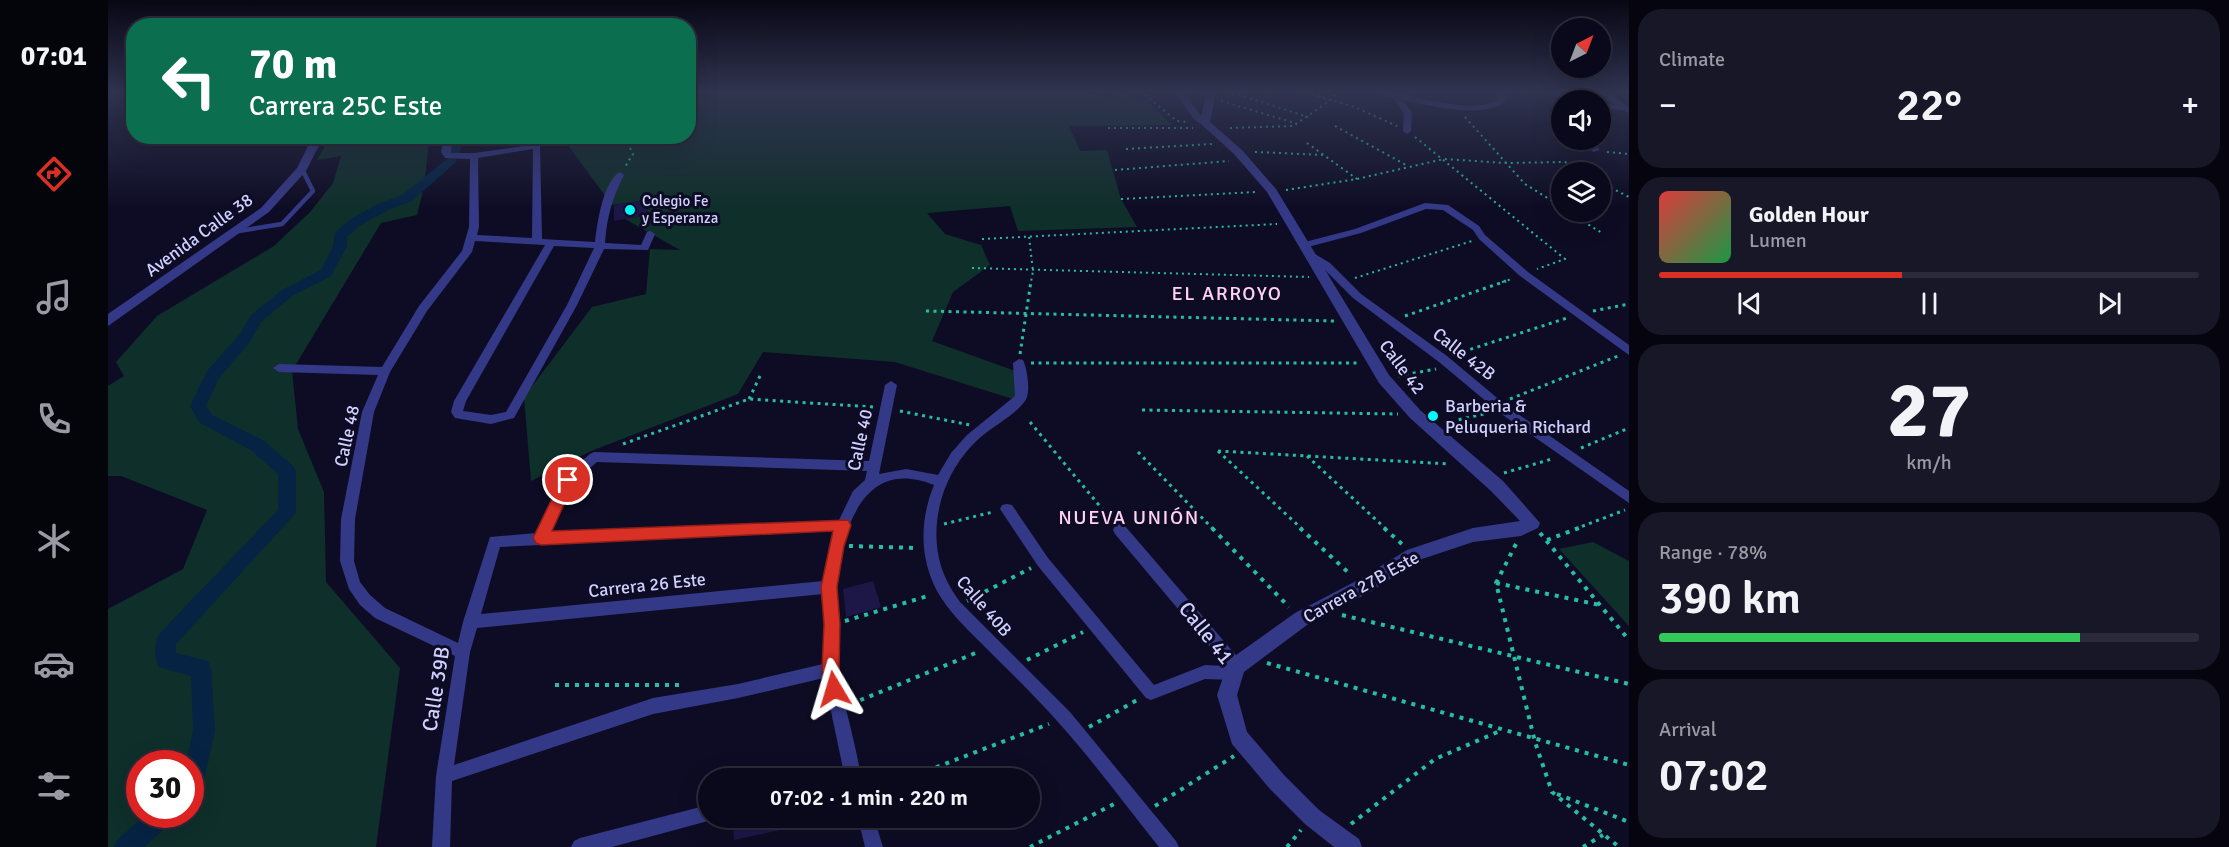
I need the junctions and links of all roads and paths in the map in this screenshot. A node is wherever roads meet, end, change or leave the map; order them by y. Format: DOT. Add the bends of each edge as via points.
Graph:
graph roads {
  1 [pos="1214,131"];
  2 [pos="1343,131"];
  3 [pos="1407,131"];
  4 [pos="1479,131"];
  5 [pos="1307,143"];
  6 [pos="316,144"];
  7 [pos="446,144"];
  8 [pos="627,144"];
  9 [pos="1126,149"];
  10 [pos="1596,150"];
  11 [pos="1237,151"];
  12 [pos="1629,154"];
  13 [pos="1325,155"];
  14 [pos="474,156"];
  15 [pos="1444,159"];
  16 [pos="1551,162"];
  17 [pos="1506,163"];
  18 [pos="1408,166"];
  19 [pos="302,169"];
  20 [pos="1115,170"];
  21 [pos="620,175"];
  22 [pos="1357,179"];
  23 [pos="1611,188"];
  24 [pos="1276,197"];
  25 [pos="1629,197"];
  26 [pos="1121,199"];
  27 [pos="1551,200"];
  28 [pos="1584,222"];
  29 [pos="1289,223"];
  30 [pos="239,231"];
  31 [pos="1602,233"];
  32 [pos="650,234"];
  33 [pos="1029,237"];
  34 [pos="1482,237"];
  35 [pos="471,238"];
  36 [pos="982,239"];
  37 [pos="537,242"];
  38 [pos="551,243"];
  39 [pos="600,246"];
  40 [pos="1307,249"];
  41 [pos="972,268"];
  42 [pos="1033,271"];
  43 [pos="1524,274"];
  44 [pos="1323,277"];
  45 [pos="1343,282"];
  46 [pos="1629,304"];
  47 [pos="926,311"];
  48 [pos="1579,314"];
  49 [pos="1026,315"];
  50 [pos="108,321"];
  51 [pos="1390,321"];
  52 [pos="1348,322"];
  53 [pos="1629,352"];
  54 [pos="1448,362"];
  55 [pos="1019,363"];
  56 [pos="1374,363"];
  57 [pos="279,368"];
  58 [pos="385,370"];
  59 [pos="761,374"];
  60 [pos="1384,379"];
  61 [pos="891,385"];
  62 [pos="749,399"];
  63 [pos="1501,407"];
  64 [pos="886,408"];
  65 [pos="1142,410"];
  66 [pos="1415,414"];
  67 [pos="1030,422"];
  68 [pos="1428,426"];
  69 [pos="982,428"];
  70 [pos="1138,452"];
  71 [pos="1306,455"];
  72 [pos="594,457"];
  73 [pos="1470,465"];
  74 [pos="874,466"];
  75 [pos="871,482"];
  76 [pos="941,482"];
  77 [pos="1629,498"];
  78 [pos="1629,508"];
  79 [pos="1007,509"];
  80 [pos="843,525"];
  81 [pos="1529,525"];
  82 [pos="930,527"];
  83 [pos="1120,530"];
  84 [pos="541,538"];
  85 [pos="1546,540"];
  86 [pos="836,546"];
  87 [pos="928,548"];
  88 [pos="1413,555"];
  89 [pos="1043,562"];
  90 [pos="1496,583"];
  91 [pos="1364,586"];
  92 [pos="829,587"];
  93 [pos="943,592"];
  94 [pos="1600,605"];
  95 [pos="955,607"];
  96 [pos="1320,609"];
  97 [pos="1301,619"];
  98 [pos="470,622"];
  99 [pos="832,624"];
  100 [pos="1095,626"];
  101 [pos="1629,640"];
  102 [pos="993,646"];
  103 [pos="463,652"];
  104 [pos="1514,656"];
  105 [pos="1239,666"];
  106 [pos="1012,667"];
  107 [pos="830,669"];
  108 [pos="1629,684"];
  109 [pos="555,685"];
  110 [pos="691,686"];
  111 [pos="1151,693"];
  112 [pos="838,709"];
  113 [pos="1064,717"];
  114 [pos="1501,730"];
  115 [pos="1078,733"];
  116 [pos="1534,740"];
  117 [pos="1248,747"];
  118 [pos="1629,765"];
  119 [pos="847,768"];
  120 [pos="934,768"];
  121 [pos="444,776"];
  122 [pos="1552,792"];
  123 [pos="1128,797"];
  124 [pos="1143,814"];
  125 [pos="698,816"];
  126 [pos="1312,817"];
  127 [pos="1629,822"];
  128 [pos="869,828"];
  129 [pos="1603,835"];
  130 [pos="1344,841"];
  131 [pos="441,847"];
  132 [pos="580,847"];
  133 [pos="874,847"];
  134 [pos="1030,847"];
  135 [pos="1170,847"];
  136 [pos="1287,847"];
  137 [pos="1583,847"];
  138 [pos="1619,847"];
  1 -- 11 [label="street, Calle 42"];
  2 -- 18 [label="path"];
  3 -- 15 [label="path"];
  4 -- 17 [label="path"];
  5 -- 13 [label="path"];
  6 -- 19 [label="street, Avenida Calle 38"];
  7 -- 14 [label="street" via="448,156"];
  8 -- 21 [label="path" via="633,154"];
  9 -- 11 [label="path"];
  10 -- 12 [label="path"];
  11 -- 13 [label="path"];
  11 -- 20 [label="path" via="1187,166"];
  11 -- 24 [label="street, Calle 42"];
  13 -- 22 [label="path"];
  14 -- 35 [label="street, Calle 48"];
  14 -- 37 [label="street" via="537,146"];
  15 -- 17 [label="path"];
  15 -- 18 [label="path"];
  15 -- 43 [label="path" via="1564,258"];
  16 -- 17 [label="path"];
  17 -- 27 [label="path" via="1525,184"];
  18 -- 22 [label="path"];
  19 -- 30 [label="street, Avenida Calle 38" via="265,210"];
  19 -- 30 [label="lane" via="313,191 282,224"];
  21 -- 39 [label="street" via="602,218"];
  22 -- 24 [label="path" via="1289,188"];
  23 -- 25 [label="path"];
  24 -- 26 [label="path"];
  24 -- 29 [label="street, Calle 42"];
  28 -- 31 [label="path"];
  29 -- 33 [label="path"];
  29 -- 40 [label="street, Calle 42"];
  30 -- 50 [label="street, Avenida Calle 38"];
  32 -- 39 [label="street" via="645,248"];
  33 -- 36 [label="path"];
  33 -- 42 [label="path"];
  34 -- 40 [label="street" via="1476,228 1445,207 1425,207"];
  34 -- 43 [label="street"];
  34 -- 45 [label="path"];
  35 -- 37 [label="street"];
  35 -- 58 [label="street, Calle 48" via="467,252 423,309"];
  37 -- 38 [label="street"];
  38 -- 39 [label="street"];
  38 -- 39 [label="street" via="460,401 459,415 487,420 510,415 572,305"];
  40 -- 44 [label="street, Calle 42"];
  40 -- 45 [label="street, Calle 42B"];
  41 -- 42 [label="path"];
  42 -- 44 [label="path"];
  42 -- 49 [label="path"];
  43 -- 48 [label="street"];
  43 -- 51 [label="path"];
  44 -- 52 [label="street, Calle 42"];
  45 -- 51 [label="street, Calle 42B"];
  46 -- 48 [label="path"];
  47 -- 49 [label="path"];
  48 -- 53 [label="street"];
  48 -- 54 [label="path"];
  49 -- 52 [label="path"];
  49 -- 55 [label="path"];
  51 -- 54 [label="street, Calle 42B"];
  52 -- 56 [label="street, Calle 42"];
  53 -- 63 [label="path"];
  54 -- 60 [label="path"];
  54 -- 63 [label="street, Calle 42B"];
  55 -- 56 [label="path"];
  55 -- 69 [label="street, Calle 40B" via="1021,397"];
  56 -- 60 [label="street, Calle 42"];
  57 -- 58 [label="street"];
  58 -- 103 [label="street, Calle 48" via="368,412 348,519 347,561 354,585 380,613"];
  59 -- 62 [label="path"];
  60 -- 66 [label="street, Calle 42"];
  61 -- 64 [label="street, Calle 40"];
  62 -- 64 [label="path"];
  62 -- 72 [label="path" via="662,428"];
  63 -- 68 [label="path"];
  63 -- 77 [label="street, Calle 42B"];
  64 -- 69 [label="path"];
  64 -- 74 [label="street, Calle 40"];
  65 -- 66 [label="path"];
  66 -- 68 [label="street, Calle 42"];
  67 -- 83 [label="path"];
  68 -- 73 [label="street, Calle 42"];
  69 -- 76 [label="street, Calle 40B" via="957,455"];
  70 -- 97 [label="path"];
  71 -- 73 [label="path"];
  71 -- 88 [label="path"];
  71 -- 91 [label="path" via="1218,451"];
  72 -- 74 [label="street"];
  72 -- 84 [label="street" via="568,480"];
  73 -- 81 [label="street, Calle 42" via="1497,486"];
  74 -- 75 [label="street, Calle 40"];
  75 -- 76 [label="street" via="906,472"];
  75 -- 80 [label="street, Calle 40" via="858,495"];
  76 -- 82 [label="street, Calle 40B"];
  78 -- 85 [label="path"];
  79 -- 82 [label="path"];
  79 -- 89 [label="street"];
  80 -- 84 [label="street"];
  80 -- 86 [label="street, Calle 40"];
  81 -- 85 [label="path"];
  81 -- 88 [label="street, Carrera 27B Este" via="1473,535"];
  81 -- 90 [label="path"];
  82 -- 87 [label="street, Calle 40B"];
  83 -- 105 [label="street, Calle 41"];
  84 -- 98 [label="street, Calle 39B" via="495,541"];
  85 -- 94 [label="path"];
  86 -- 87 [label="path"];
  86 -- 92 [label="street, Calle 40"];
  87 -- 93 [label="street, Calle 40B"];
  88 -- 91 [label="street, Carrera 27B Este"];
  89 -- 95 [label="path"];
  89 -- 100 [label="street"];
  90 -- 94 [label="path"];
  90 -- 104 [label="path"];
  91 -- 96 [label="street, Carrera 27B Este"];
  92 -- 98 [label="street, Carrera 26 Este"];
  92 -- 99 [label="street, Calle 40"];
  93 -- 95 [label="street, Calle 40B"];
  93 -- 99 [label="path"];
  94 -- 101 [label="path"];
  95 -- 102 [label="street, Calle 40B"];
  96 -- 97 [label="street, Carrera 27B Este"];
  96 -- 104 [label="path"];
  97 -- 105 [label="street, Carrera 27B Este"];
  98 -- 103 [label="street, Calle 39B"];
  99 -- 107 [label="street, Calle 40"];
  100 -- 106 [label="path"];
  100 -- 111 [label="street"];
  102 -- 106 [label="street, Calle 40B"];
  102 -- 112 [label="path"];
  103 -- 121 [label="street, Calle 39B"];
  104 -- 108 [label="path"];
  104 -- 116 [label="path"];
  105 -- 111 [label="street" via="1205,672"];
  105 -- 114 [label="path"];
  105 -- 117 [label="street, Calle 41" via="1227,695 1239,737"];
  106 -- 113 [label="street, Calle 40B"];
  107 -- 112 [label="street, Calle 40"];
  107 -- 121 [label="street" via="653,706"];
  109 -- 110 [label="path"];
  111 -- 115 [label="path"];
  112 -- 119 [label="street, Calle 40"];
  113 -- 115 [label="street, Calle 40B"];
  113 -- 120 [label="path"];
  114 -- 116 [label="path"];
  114 -- 130 [label="path" via="1435,759"];
  115 -- 123 [label="street, Calle 40B"];
  116 -- 118 [label="path"];
  116 -- 122 [label="path"];
  117 -- 124 [label="path"];
  117 -- 126 [label="street, Calle 41"];
  121 -- 131 [label="street, Calle 39B"];
  122 -- 127 [label="path"];
  122 -- 129 [label="path"];
  123 -- 124 [label="street, Calle 40B"];
  123 -- 134 [label="path"];
  124 -- 135 [label="street, Calle 40B"];
  125 -- 132 [label="street"];
  126 -- 130 [label="street, Calle 41"];
  126 -- 136 [label="path"];
  128 -- 133 [label="street"];
  129 -- 137 [label="path"];
  129 -- 138 [label="path"];
}
